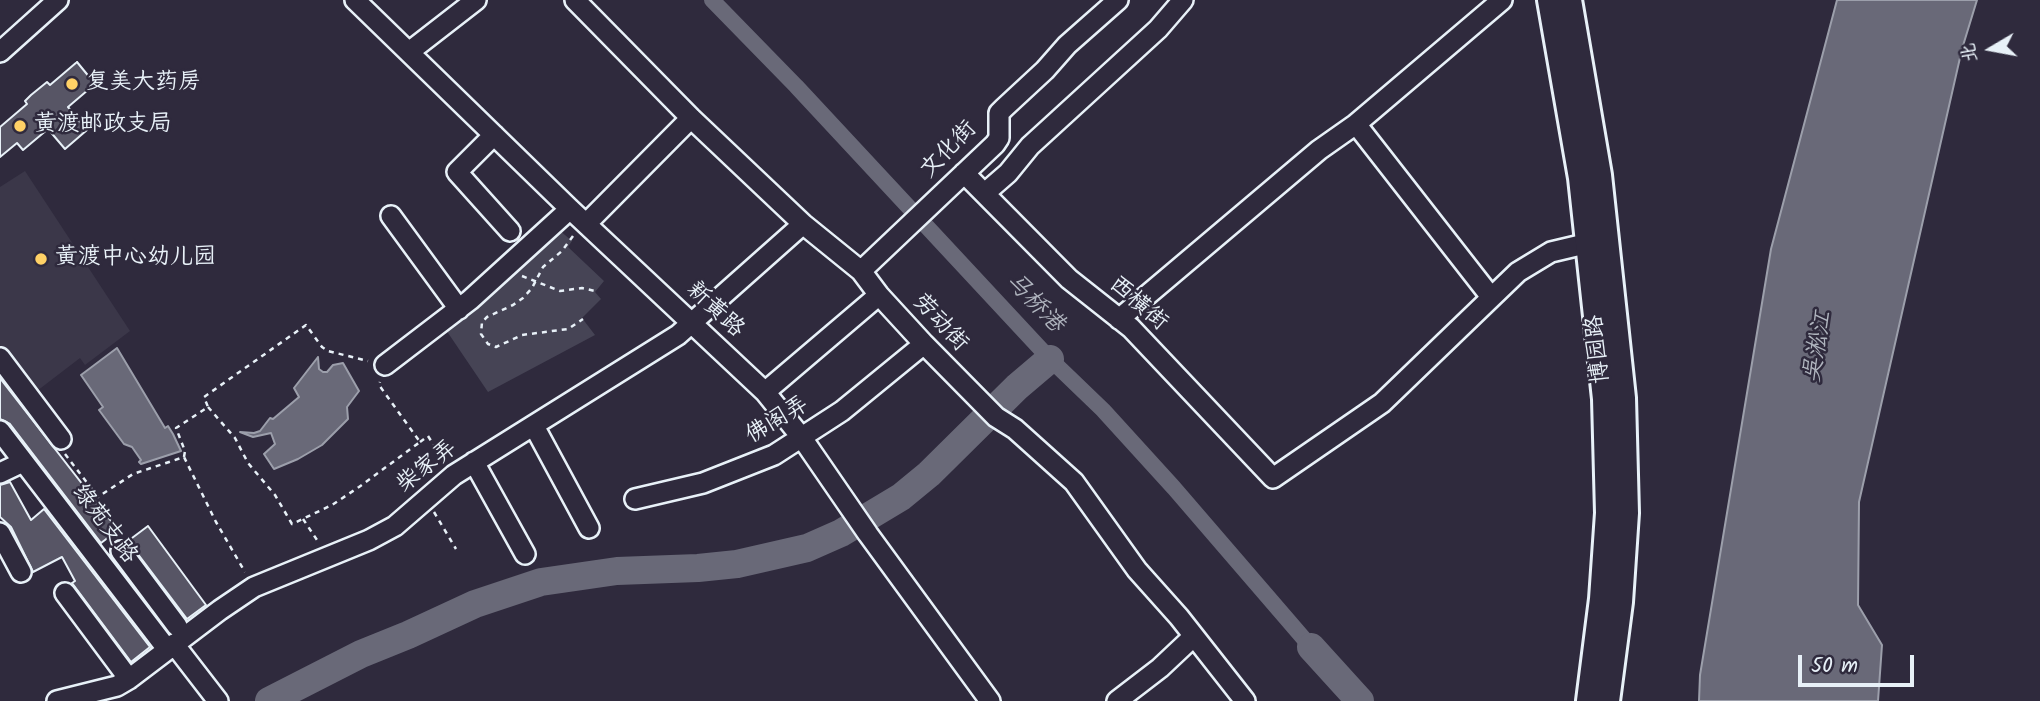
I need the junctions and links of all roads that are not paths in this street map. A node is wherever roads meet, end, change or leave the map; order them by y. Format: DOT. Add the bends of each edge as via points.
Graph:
graph roads {
  1 [pos="58,0"];
  2 [pos="355,0"];
  3 [pos="476,0"];
  4 [pos="575,0"];
  5 [pos="1118,0"];
  6 [pos="1183,0"];
  7 [pos="1503,0"];
  8 [pos="1550,0"];
  9 [pos="1569,0"];
  10 [pos="0,52"];
  11 [pos="409,52"];
  12 [pos="691,118"];
  13 [pos="1356,124"];
  14 [pos="494,135"];
  15 [pos="964,173"];
  16 [pos="985,193"];
  17 [pos="570,209"];
  18 [pos="391,216"];
  19 [pos="586,224"];
  20 [pos="803,224"];
  21 [pos="510,231"];
  22 [pos="1589,243"];
  23 [pos="861,271"];
  24 [pos="879,295"];
  25 [pos="1491,297"];
  26 [pos="459,309"];
  27 [pos="1119,318"];
  28 [pos="692,324"];
  29 [pos="924,344"];
  30 [pos="0,358"];
  31 [pos="385,365"];
  32 [pos="765,392"];
  33 [pos="534,426"];
  34 [pos="0,431"];
  35 [pos="802,438"];
  36 [pos="61,443"];
  37 [pos="23,462"];
  38 [pos="474,462"];
  39 [pos="0,472"];
  40 [pos="635,499"];
  41 [pos="589,528"];
  42 [pos="0,533"];
  43 [pos="121,551"];
  44 [pos="525,554"];
  45 [pos="21,572"];
  46 [pos="148,587"];
  47 [pos="65,593"];
  48 [pos="130,601"];
  49 [pos="1194,636"];
  50 [pos="173,640"];
  51 [pos="130,680"];
  52 [pos="57,701"];
  53 [pos="218,701"];
  54 [pos="990,701"];
  55 [pos="1117,701"];
  56 [pos="1245,701"];
  57 [pos="1589,701"];
  58 [pos="1607,701"];
  1 -- 10 [label="street"];
  2 -- 11 [label="street, 新黄路"];
  3 -- 11 [label="street"];
  4 -- 12 [label="street, 劳动街"];
  5 -- 15 [label="street, 文化街" via="1004,108 998,120 999,138"];
  6 -- 16 [label="street"];
  7 -- 13 [label="street"];
  8 -- 22 [label="main road, 博园路"];
  9 -- 58 [label="main road, 博园路" via="1599,175 1623,398 1626,513"];
  11 -- 14 [label="street, 新黄路"];
  12 -- 19 [label="street"];
  12 -- 20 [label="street, 劳动街"];
  13 -- 25 [label="street"];
  13 -- 27 [label="street"];
  14 -- 17 [label="street, 新黄路"];
  14 -- 21 [label="street" via="457,172"];
  15 -- 16 [label="street, 西横街"];
  15 -- 23 [label="street, 文化街"];
  16 -- 27 [label="street, 西横街" via="1069,279"];
  17 -- 19 [label="street, 新黄路"];
  17 -- 26 [label="street"];
  18 -- 26 [label="street"];
  19 -- 28 [label="street, 新黄路"];
  20 -- 23 [label="street, 劳动街"];
  20 -- 28 [label="street, 柴家弄"];
  22 -- 25 [label="street" via="1534,260"];
  22 -- 57 [label="main road, 博园路" via="1605,399 1608,513"];
  23 -- 24 [label="street, 劳动街"];
  24 -- 29 [label="street, 劳动街"];
  24 -- 32 [label="street"];
  25 -- 27 [label="street, 西横街" via="1382,402 1273,478"];
  26 -- 31 [label="street"];
  28 -- 32 [label="street, 新黄路"];
  28 -- 33 [label="street, 柴家弄"];
  29 -- 35 [label="street, 佛阁弄"];
  29 -- 49 [label="street, 劳动街" via="991,413 1074,482 1137,570"];
  30 -- 36 [label="street"];
  32 -- 35 [label="street, 新黄路"];
  33 -- 38 [label="street, 柴家弄"];
  33 -- 41 [label="street"];
  34 -- 37 [label="street, 绿苑支路"];
  35 -- 40 [label="street, 佛阁弄" via="727,475"];
  35 -- 54 [label="street, 新黄路"];
  37 -- 39 [label="street"];
  37 -- 48 [label="street, 绿苑支路"];
  38 -- 44 [label="street"];
  38 -- 50 [label="street, 柴家弄" via="395,526 254,587"];
  42 -- 45 [label="street"];
  43 -- 46 [label="street"];
  46 -- 48 [label="street"];
  46 -- 50 [label="street"];
  47 -- 51 [label="street"];
  48 -- 50 [label="street, 绿苑支路"];
  49 -- 55 [label="street"];
  49 -- 56 [label="street, 劳动街"];
  50 -- 51 [label="street, 柴家弄"];
  50 -- 53 [label="street, 绿苑支路"];
  51 -- 52 [label="street, 柴家弄"];
}
